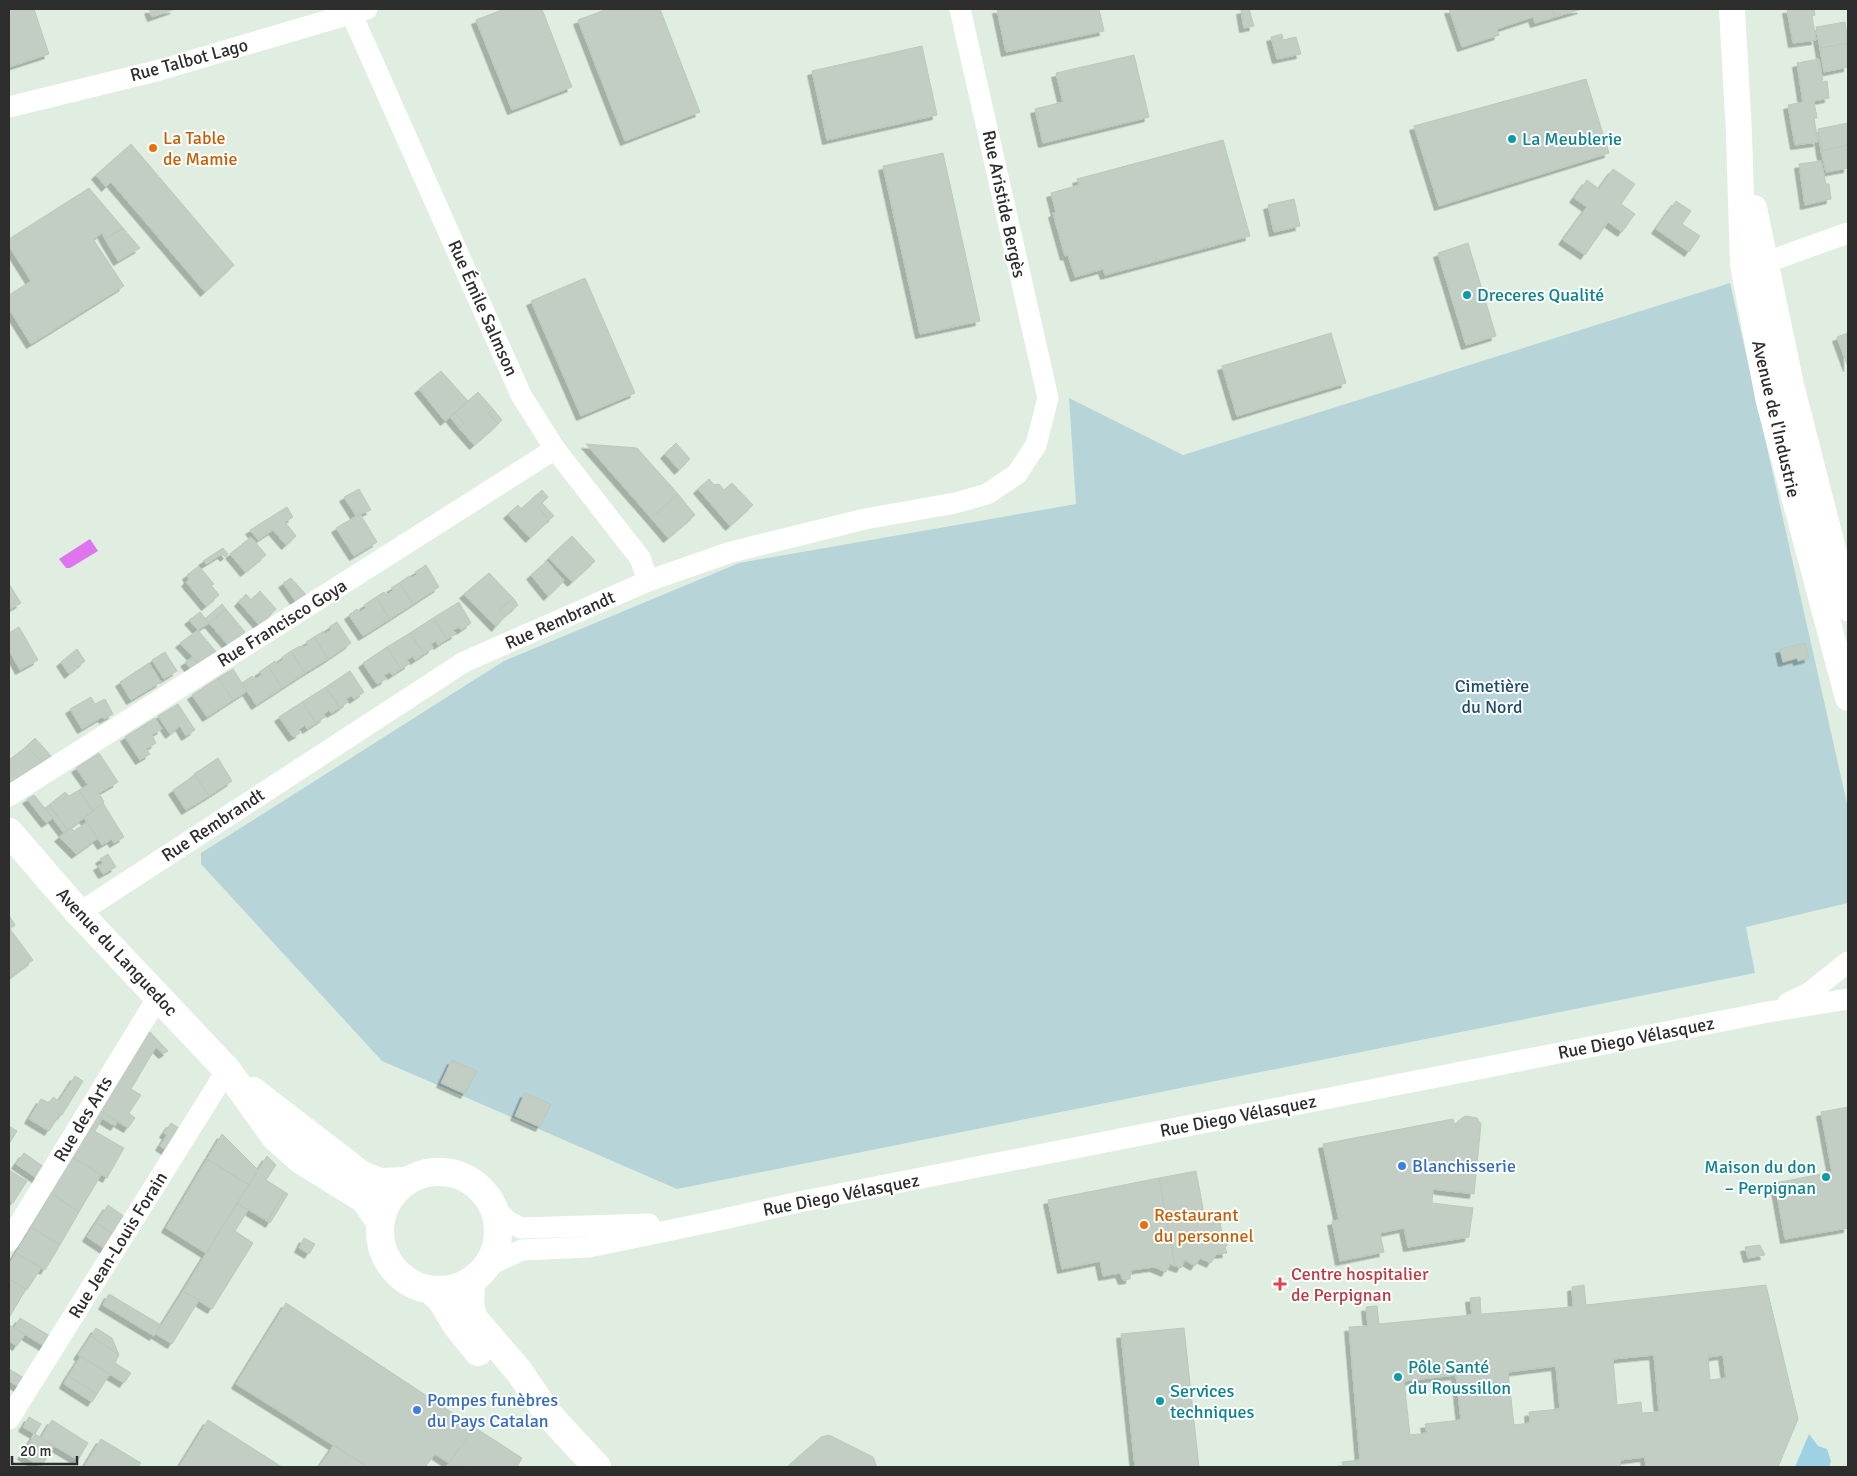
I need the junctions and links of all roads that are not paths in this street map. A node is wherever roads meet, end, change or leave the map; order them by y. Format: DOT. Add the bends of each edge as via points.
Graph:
graph roads {
  1 [pos="960,9"];
  2 [pos="1732,9"];
  3 [pos="359,12"];
  4 [pos="9,107"];
  5 [pos="1848,233"];
  6 [pos="1754,262"];
  7 [pos="1048,398"];
  8 [pos="555,449"];
  9 [pos="1804,484"];
  10 [pos="648,581"];
  11 [pos="1848,608"];
  12 [pos="1848,698"];
  13 [pos="9,796"];
  14 [pos="9,832"];
  15 [pos="79,913"];
  16 [pos="1848,962"];
  17 [pos="158,998"];
  18 [pos="1848,999"];
  19 [pos="1768,1012"];
  20 [pos="227,1070"];
  21 [pos="407,1181"];
  22 [pos="496,1210"];
  23 [pos="380,1222"];
  24 [pos="710,1222"];
  25 [pos="9,1241"];
  26 [pos="479,1274"];
  27 [pos="431,1290"];
  28 [pos="548,1414"];
  29 [pos="9,1419"];
  30 [pos="597,1467"];
  1 -- 7 [label="street, Rue Aristide Bergès"];
  2 -- 6 [label="street, Avenue de l'Industrie" via="1739,134"];
  3 -- 4 [label="street, Rue Talbot Lago" via="156,70"];
  3 -- 8 [label="street, Rue Émile Salmson" via="521,395"];
  5 -- 6 [label="street" via="1778,258"];
  6 -- 9 [label="street, Avenue de l'Industrie" via="1769,402"];
  7 -- 10 [label="street, Rue Rembrandt" via="1036,445 1017,474 987,494 865,519 731,552"];
  8 -- 10 [label="street, Rue Émile Salmson" via="640,558"];
  8 -- 13 [label="street, Rue Francisco Goya"];
  9 -- 11 [label="street, Avenue de l'Industrie"];
  9 -- 12 [label="street, Avenue de l'Industrie"];
  10 -- 15 [label="street, Rue Rembrandt" via="464,662"];
  14 -- 15 [label="main road, Avenue du Languedoc"];
  15 -- 17 [label="main road, Avenue du Languedoc"];
  16 -- 19 [label="street, Rue Diego Vélasquez" via="1809,993"];
  17 -- 20 [label="main road, Avenue du Languedoc"];
  17 -- 25 [label="street, Rue des Arts"];
  18 -- 19 [label="street, Rue Diego Vélasquez"];
  19 -- 24 [label="street, Rue Diego Vélasquez" via="804,1200"];
  20 -- 21 [label="main road, Avenue du Languedoc" via="362,1174 380,1182"];
  20 -- 23 [label="main road, Avenue du Languedoc" via="276,1138 300,1160 364,1199"];
  20 -- 29 [label="street, Rue Jean-Louis Forain"];
  21 -- 22 [label="main road" via="425,1173 445,1171 464,1176 478,1185"];
  21 -- 23 [label="main road" via="394,1192"];
  22 -- 24 [label="street, Rue Diego Vélasquez" via="521,1228"];
  22 -- 26 [label="main road" via="499,1230 496,1249"];
  23 -- 27 [label="main road" via="380,1238 392,1267 415,1286"];
  24 -- 26 [label="street, Rue Diego Vélasquez" via="590,1247 522,1250"];
  26 -- 27 [label="main road" via="459,1288"];
  26 -- 28 [label="main road" via="470,1305 474,1319 518,1370"];
  27 -- 28 [label="main road" via="494,1370 514,1391"];
  28 -- 30 [label="main road"];
}
